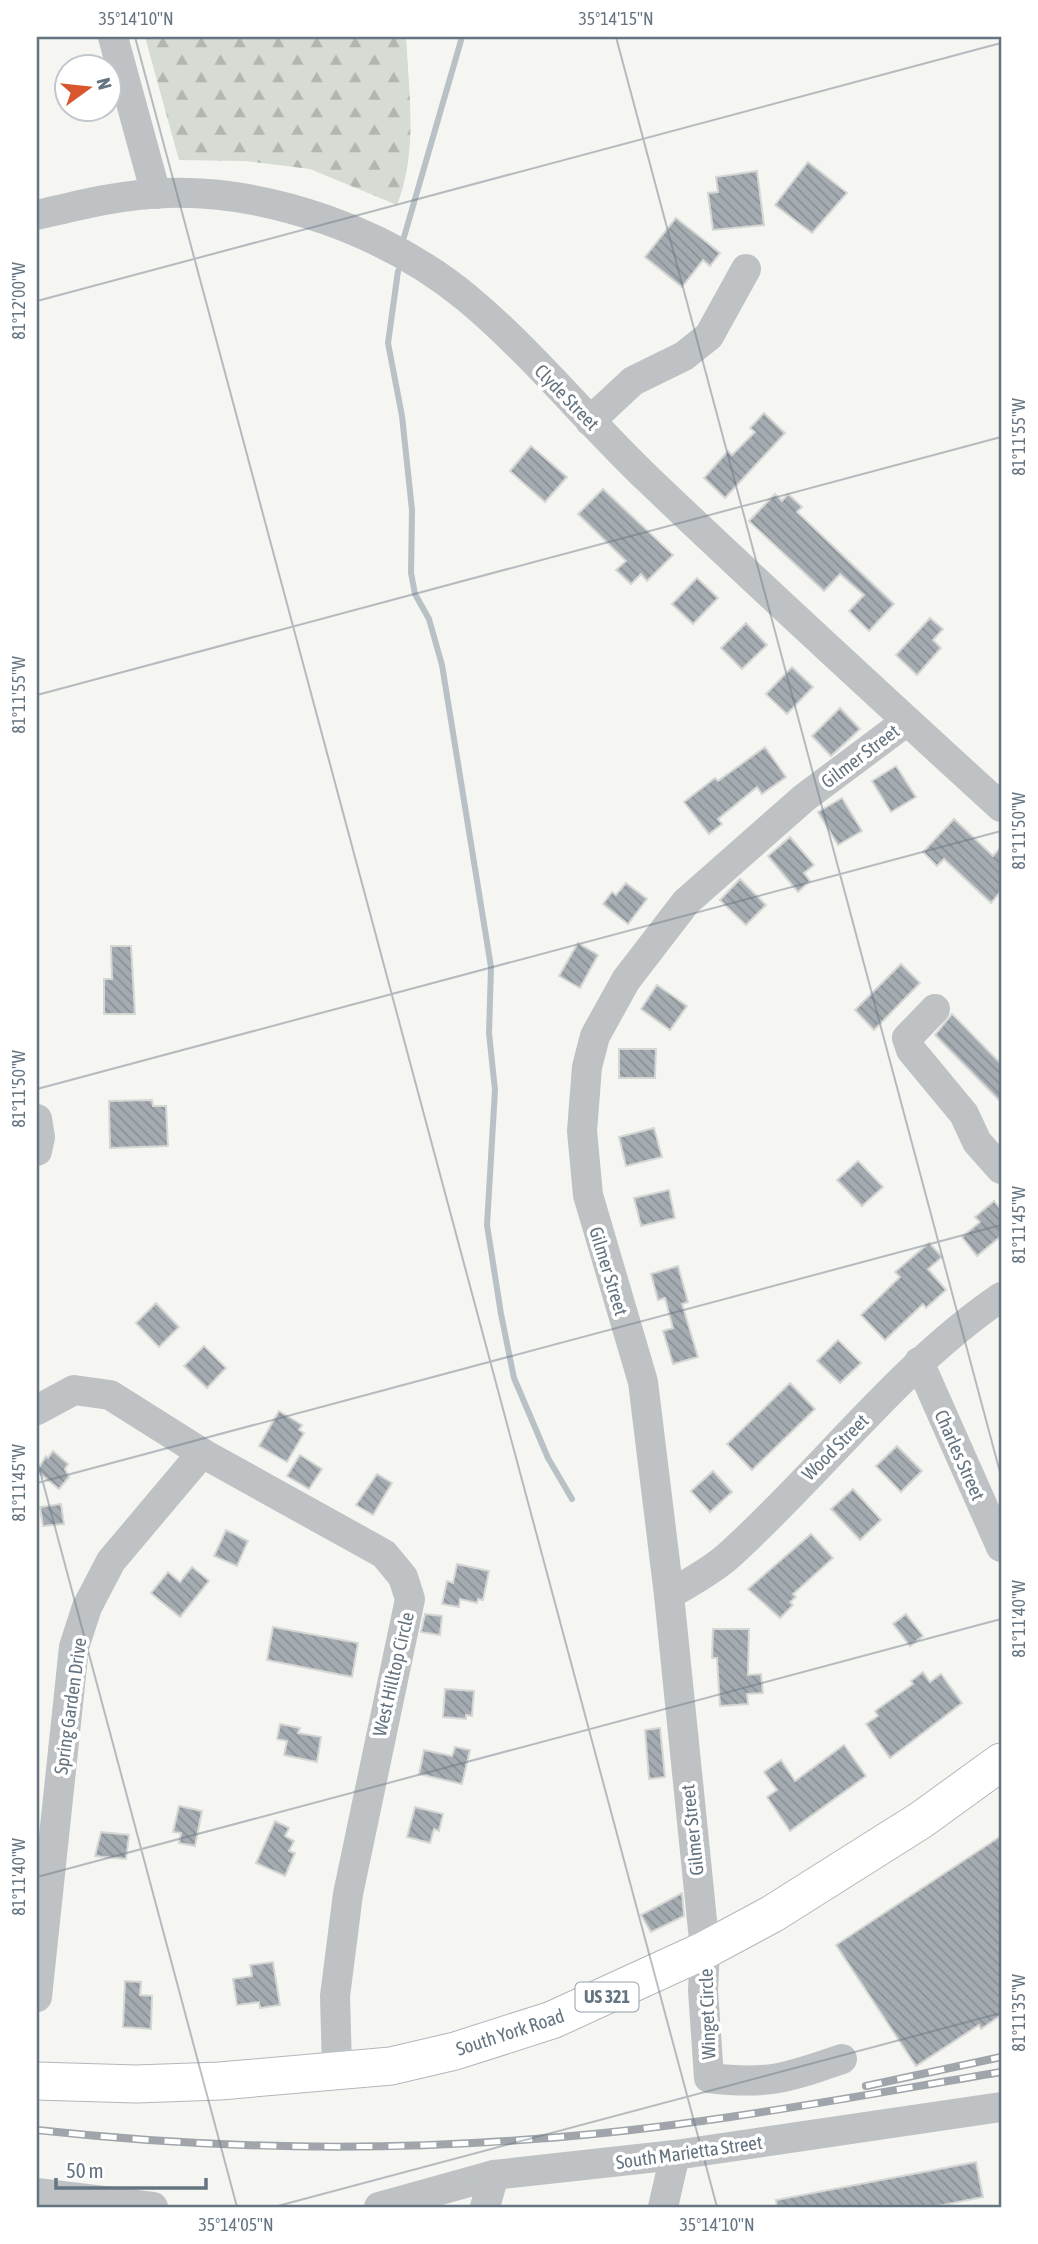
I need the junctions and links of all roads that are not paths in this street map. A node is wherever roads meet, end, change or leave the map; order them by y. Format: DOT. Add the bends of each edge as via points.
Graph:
graph roads {
  1 [pos="113,37"];
  2 [pos="156,194"];
  3 [pos="37,215"];
  4 [pos="746,269"];
  5 [pos="590,421"];
  6 [pos="907,721"];
  7 [pos="1001,807"];
  8 [pos="935,1009"];
  9 [pos="37,1119"];
  10 [pos="37,1151"];
  11 [pos="1001,1169"];
  12 [pos="1001,1297"];
  13 [pos="919,1362"];
  14 [pos="37,1410"];
  15 [pos="202,1453"];
  16 [pos="1001,1547"];
  17 [pos="669,1595"];
  18 [pos="1001,1762"];
  19 [pos="705,1951"];
  20 [pos="37,1997"];
  21 [pos="842,2059"];
  22 [pos="337,2068"];
  23 [pos="37,2081"];
  24 [pos="1001,2107"];
  25 [pos="675,2155"];
  26 [pos="494,2175"];
  27 [pos="37,2193"];
  28 [pos="153,2207"];
  29 [pos="379,2207"];
  30 [pos="485,2207"];
  31 [pos="663,2207"];
  1 -- 2 [label="street"];
  2 -- 3 [label="street, Clyde Street"];
  2 -- 5 [label="street, Clyde Street" via="201,194 296,211 386,246 467,298 515,341"];
  4 -- 5 [label="street" via="709,336 684,356 633,381"];
  5 -- 6 [label="street, Clyde Street"];
  6 -- 7 [label="street, Clyde Street"];
  6 -- 17 [label="street, Gilmer Street" via="804,798 686,902 626,980 595,1036 583,1099 585,1174 595,1226 643,1382"];
  8 -- 11 [label="street" via="907,1038 911,1050 964,1114 977,1142"];
  9 -- 10 [label="street"];
  12 -- 13 [label="street, Wood Street"];
  13 -- 16 [label="street, Charles Street"];
  13 -- 17 [label="street, Wood Street" via="725,1558"];
  14 -- 15 [label="street, West Hilltop Circle" via="74,1390 110,1395"];
  15 -- 20 [label="street, Spring Garden Drive" via="111,1561 74,1647"];
  15 -- 22 [label="street, West Hilltop Circle" via="384,1554 403,1577 410,1599 348,1895 335,1996"];
  17 -- 19 [label="street, Gilmer Street"];
  18 -- 19 [label="main road, South York Road / US 321" via="898,1835"];
  19 -- 21 [label="street, Winget Circle" via="709,2078 778,2081"];
  19 -- 22 [label="main road, South York Road / US 321" via="602,1999 480,2043 391,2066"];
  22 -- 23 [label="main road, South York Road / US 321" via="220,2081"];
  24 -- 25 [label="street, South Marietta Street"];
  25 -- 26 [label="street, South Marietta Street"];
  25 -- 31 [label="street"];
  26 -- 29 [label="street, South Marietta Street"];
  26 -- 30 [label="street"];
  27 -- 28 [label="street"];
}
